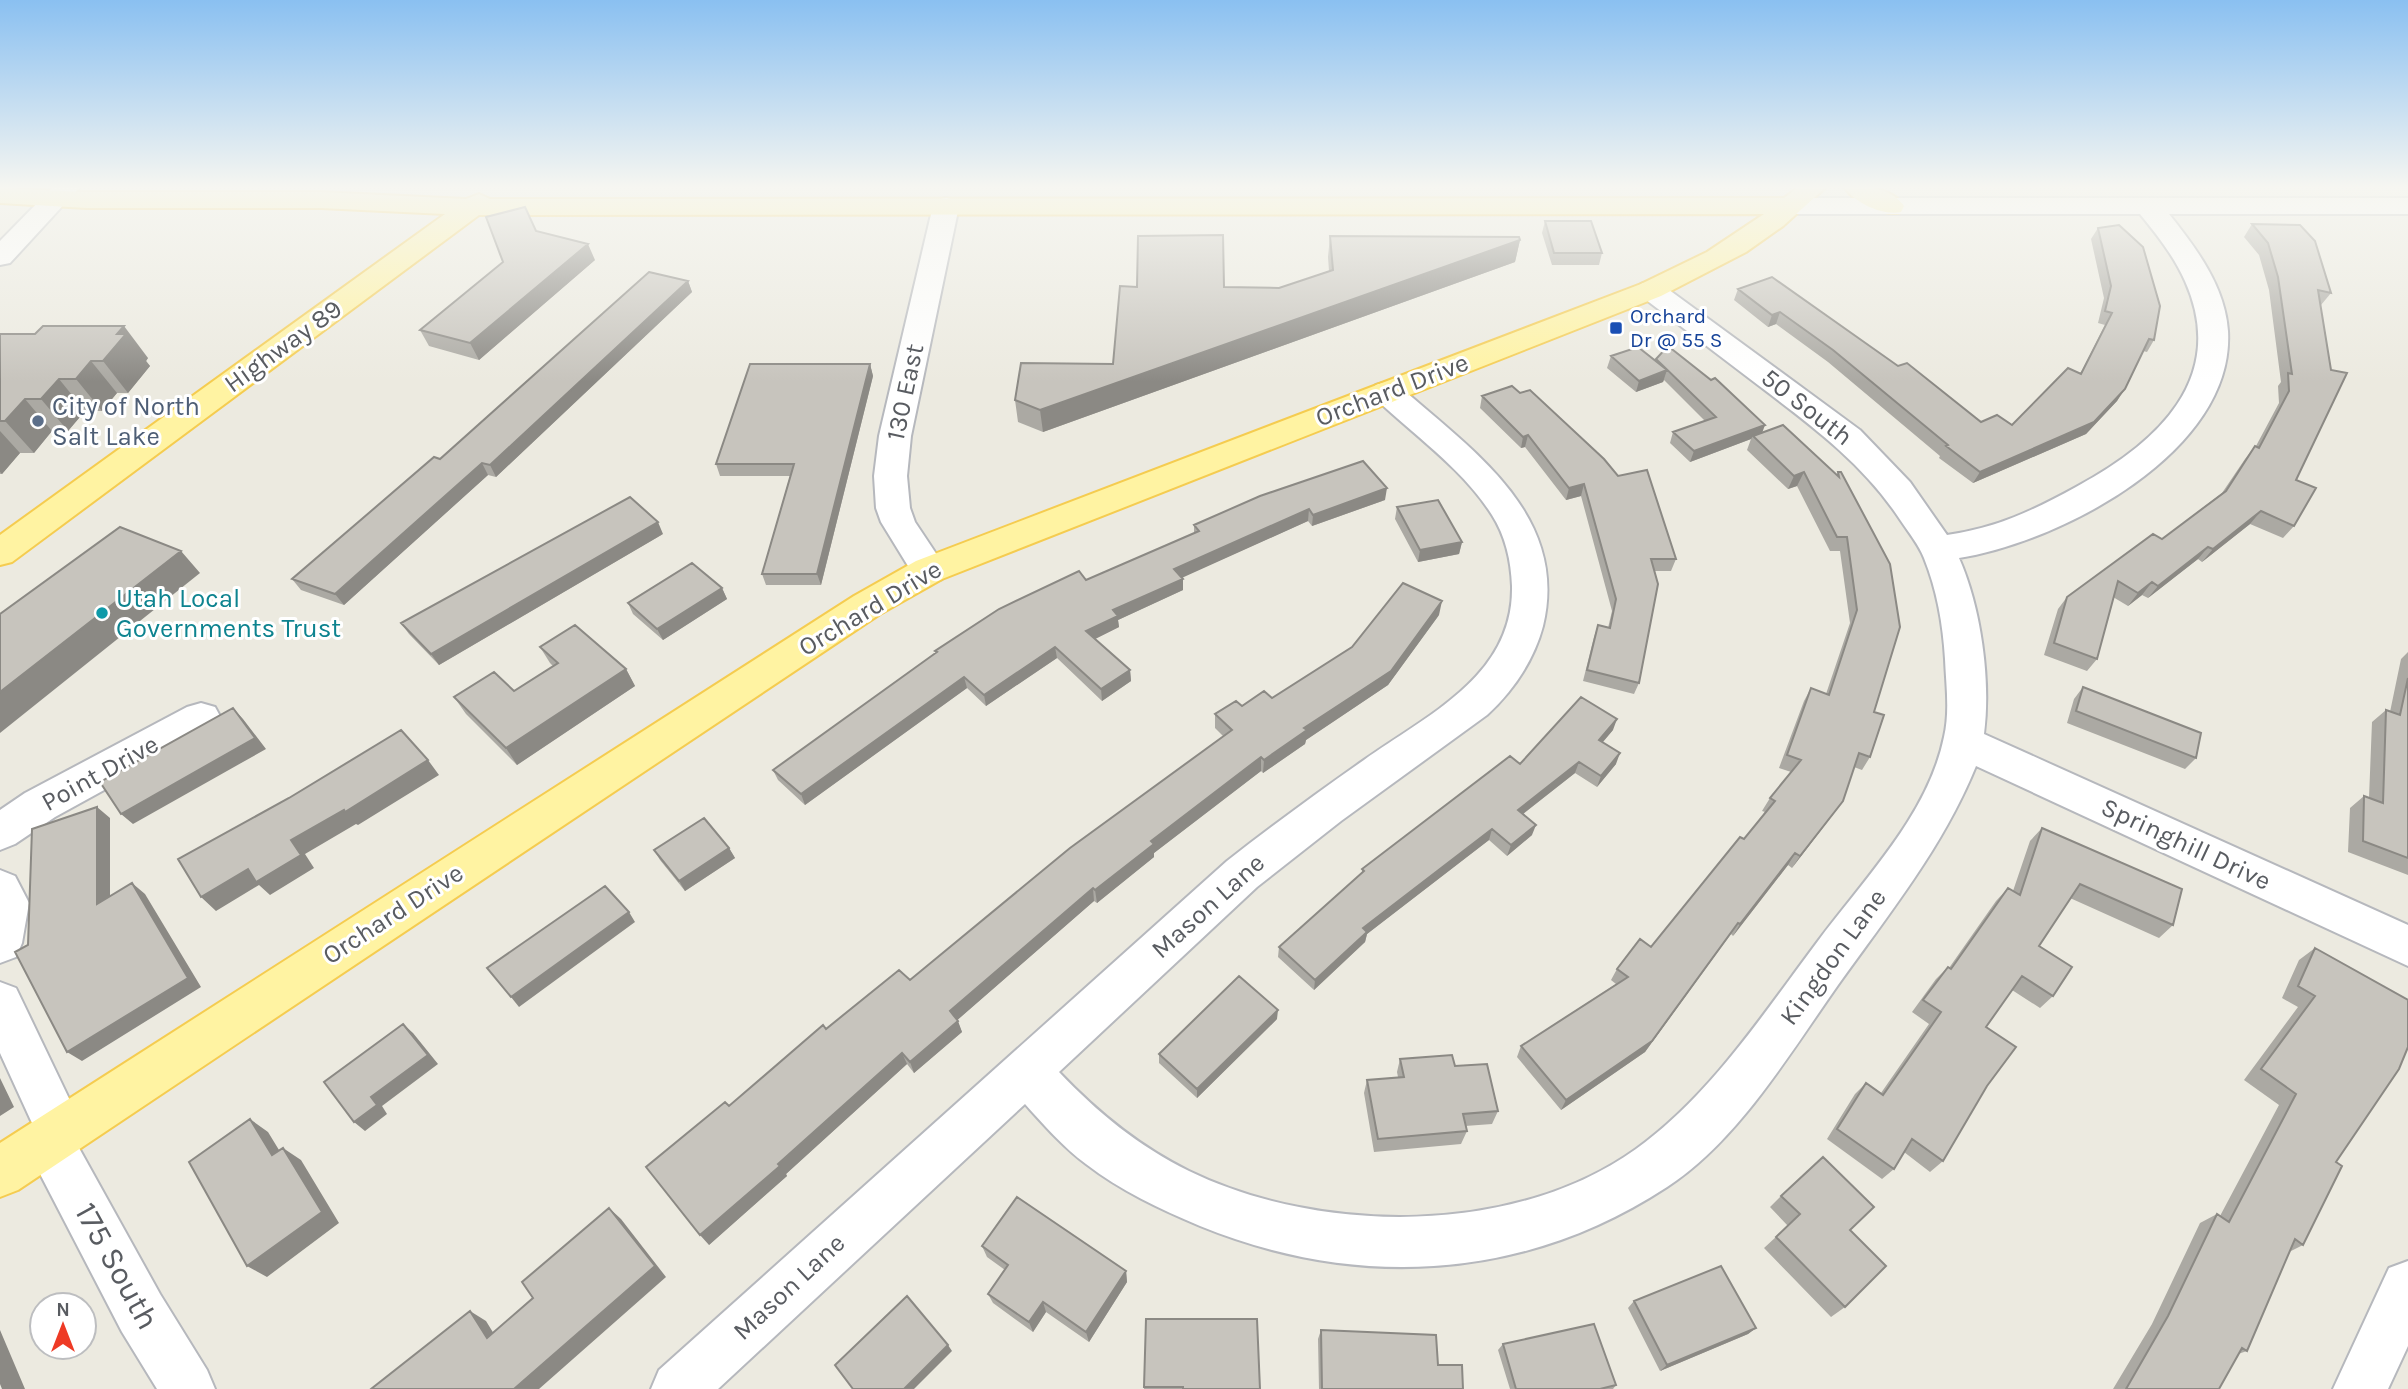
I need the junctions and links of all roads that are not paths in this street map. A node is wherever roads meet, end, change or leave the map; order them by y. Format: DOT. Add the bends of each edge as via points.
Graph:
graph roads {
  1 [pos="409,253"];
  2 [pos="936,253"];
  3 [pos="1728,253"];
  4 [pos="2184,253"];
  5 [pos="1651,290"];
  6 [pos="1387,392"];
  7 [pos="1938,549"];
  8 [pos="0,553"];
  9 [pos="929,570"];
  10 [pos="201,718"];
  11 [pos="1963,742"];
  12 [pos="0,832"];
  13 [pos="0,889"];
  14 [pos="0,943"];
  15 [pos="2408,946"];
  16 [pos="0,1003"];
  17 [pos="1025,1070"];
  18 [pos="55,1136"];
  19 [pos="0,1172"];
  20 [pos="2408,1287"];
  21 [pos="188,1389"];
  22 [pos="678,1389"];
  23 [pos="2360,1389"];
  1 -- 8 [label="main road, Highway 89"];
  2 -- 9 [label="street, 130 East" via="891,469 893,516"];
  3 -- 5 [label="main road, Orchard Drive"];
  4 -- 7 [label="street" via="2193,265 2211,316 2213,344 2201,396 2191,413 2146,460 2091,494 2003,537"];
  5 -- 6 [label="main road, Orchard Drive"];
  5 -- 7 [label="street, 50 South" via="1849,438 1898,490"];
  6 -- 9 [label="main road, Orchard Drive"];
  6 -- 17 [label="street, Mason Lane" via="1492,491 1519,534 1528,558 1531,595 1514,654 1487,691 1242,874"];
  7 -- 11 [label="street, Kingdon Lane" via="1954,591 1962,632"];
  9 -- 18 [label="main road, Orchard Drive" via="867,604"];
  10 -- 12 [label="street, Point Drive" via="40,805"];
  11 -- 15 [label="street, Springhill Drive"];
  11 -- 17 [label="street, Kingdon Lane" via="1944,792 1911,850 1729,1097 1692,1136 1649,1170 1605,1197 1552,1219 1497,1235 1440,1242 1374,1242 1256,1221 1205,1204 1111,1154"];
  13 -- 14 [label="street" via="7,903"];
  16 -- 18 [label="street, 175 South"];
  17 -- 22 [label="street, Mason Lane"];
  18 -- 19 [label="main road, Orchard Drive"];
  18 -- 21 [label="street, 175 South" via="141,1312"];
  20 -- 23 [label="street"];
}
